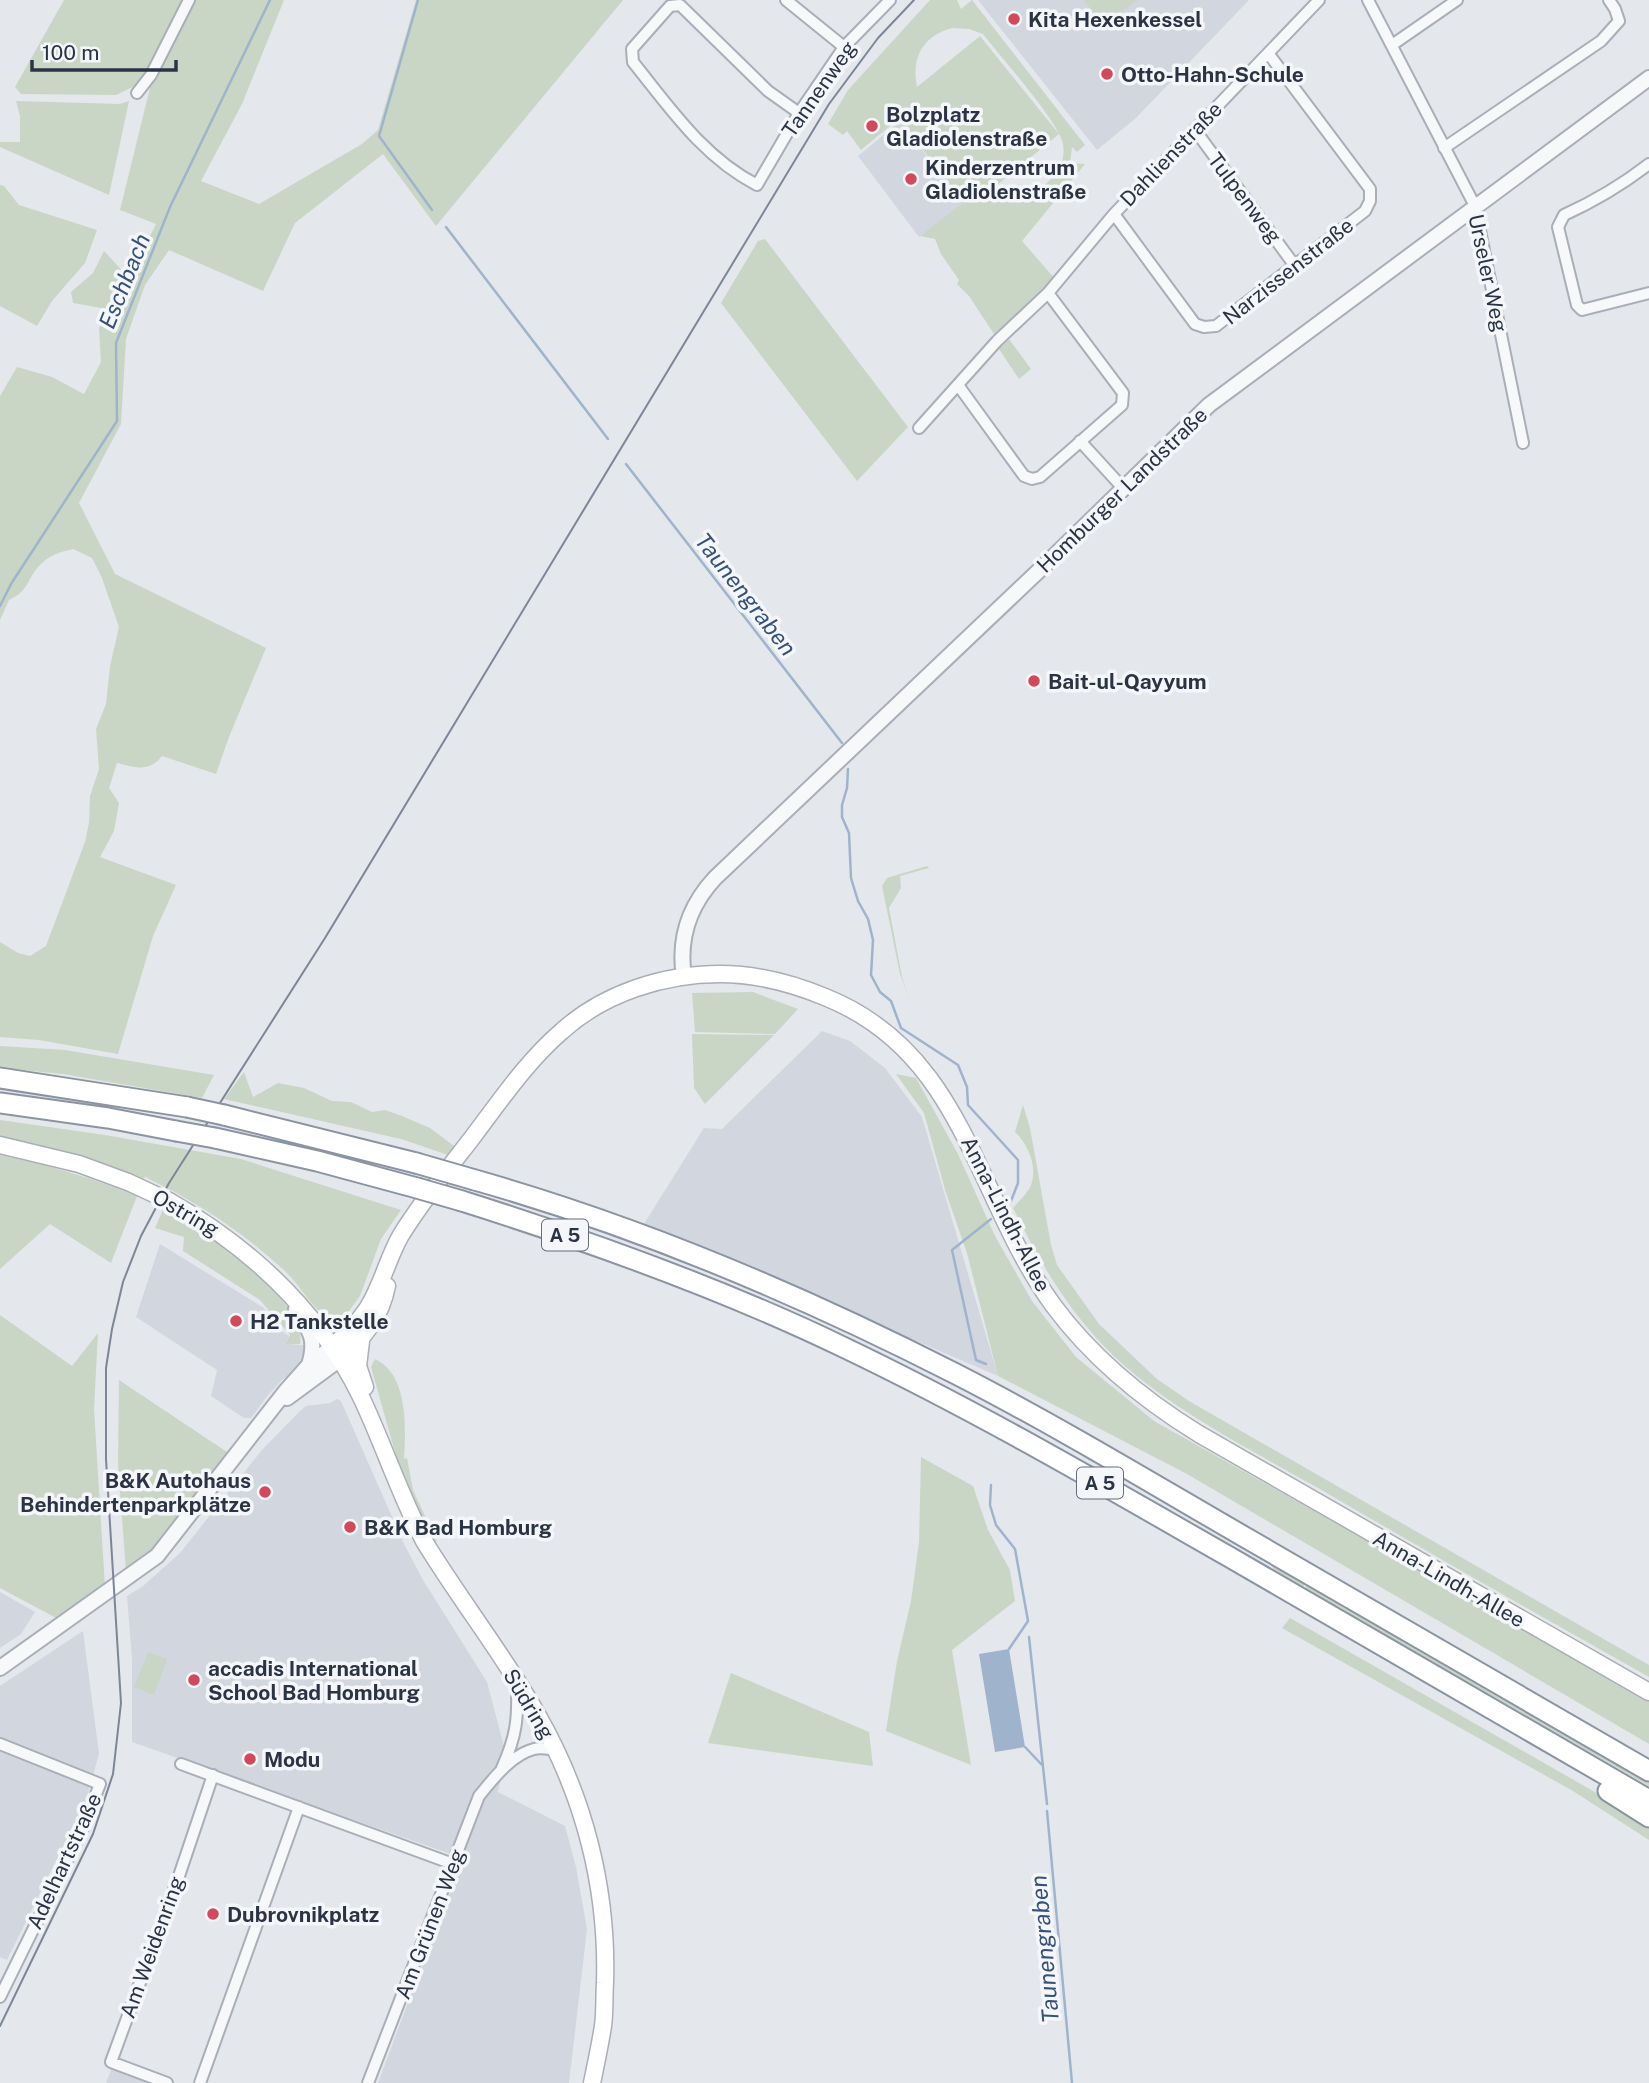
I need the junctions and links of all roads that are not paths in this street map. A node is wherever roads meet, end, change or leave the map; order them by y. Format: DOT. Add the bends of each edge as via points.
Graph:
graph roads {
  1 [pos="189,0"];
  2 [pos="786,0"];
  3 [pos="890,0"];
  4 [pos="1319,0"];
  5 [pos="1368,0"];
  6 [pos="1457,0"];
  7 [pos="1609,0"];
  8 [pos="1392,45"];
  9 [pos="844,47"];
  10 [pos="1268,53"];
  11 [pos="1649,78"];
  12 [pos="137,93"];
  13 [pos="799,113"];
  14 [pos="1195,130"];
  15 [pos="1444,148"];
  16 [pos="1649,164"];
  17 [pos="1475,206"];
  18 [pos="1114,214"];
  19 [pos="1295,266"];
  20 [pos="1048,293"];
  21 [pos="1649,293"];
  22 [pos="958,385"];
  23 [pos="919,428"];
  24 [pos="1080,442"];
  25 [pos="1524,443"];
  26 [pos="1123,488"];
  27 [pos="684,977"];
  28 [pos="0,1078"];
  29 [pos="0,1102"];
  30 [pos="0,1145"];
  31 [pos="394,1248"];
  32 [pos="281,1285"];
  33 [pos="361,1340"];
  34 [pos="336,1353"];
  35 [pos="309,1365"];
  36 [pos="277,1405"];
  37 [pos="387,1456"];
  38 [pos="0,1668"];
  39 [pos="517,1681"];
  40 [pos="1649,1692"];
  41 [pos="1517,1724"];
  42 [pos="1574,1727"];
  43 [pos="0,1744"];
  44 [pos="556,1750"];
  45 [pos="1649,1761"];
  46 [pos="181,1765"];
  47 [pos="500,1771"];
  48 [pos="1649,1771"];
  49 [pos="213,1775"];
  50 [pos="1649,1800"];
  51 [pos="299,1807"];
  52 [pos="1649,1817"];
  53 [pos="453,1864"];
  54 [pos="0,1997"];
  55 [pos="167,2083"];
  56 [pos="200,2083"];
  57 [pos="368,2083"];
  58 [pos="592,2083"];
  1 -- 12 [label="street"];
  2 -- 9 [label="street"];
  3 -- 9 [label="street, Tannenweg"];
  4 -- 10 [label="street, Dahlienstraße"];
  5 -- 8 [label="street, Urseler Weg"];
  6 -- 8 [label="street"];
  7 -- 15 [label="street" via="1619,21 1601,41"];
  8 -- 15 [label="street, Urseler Weg"];
  9 -- 13 [label="street, Tannenweg"];
  10 -- 14 [label="street, Dahlienstraße"];
  10 -- 19 [label="street, Narzissenstraße" via="1370,189 1365,211"];
  11 -- 17 [label="street, Homburger Landstraße"];
  13 -- 13 [label="street, Tannenweg" via="757,185 700,145 632,62 632,49 670,6 680,5 768,91"];
  14 -- 18 [label="street, Dahlienstraße"];
  14 -- 19 [label="street, Tulpenweg"];
  15 -- 17 [label="street, Urseler Weg"];
  16 -- 21 [label="street" via="1622,185 1564,215 1558,227 1582,310"];
  17 -- 25 [label="street, Urseler Weg"];
  17 -- 26 [label="street, Homburger Landstraße" via="1209,405"];
  18 -- 19 [label="street, Narzissenstraße" via="1195,324 1204,327 1216,326"];
  18 -- 20 [label="street, Dahlienstraße"];
  20 -- 22 [label="street, Dahlienstraße"];
  20 -- 24 [label="street" via="1123,393 1122,405"];
  22 -- 23 [label="street, Dahlienstraße"];
  22 -- 24 [label="street" via="1024,476 1040,477"];
  24 -- 26 [label="street"];
  26 -- 27 [label="street, Homburger Landstraße" via="706,888 685,932"];
  27 -- 31 [label="main road, Anna-Lindh-Allee" via="620,995 565,1028 500,1101"];
  27 -- 40 [label="main road, Anna-Lindh-Allee" via="737,975 776,980 837,1002 869,1020 909,1053 937,1086 1036,1280 1072,1328 1124,1382 1199,1434"];
  28 -- 42 [label="highway, A 5, bridge" via="187,1107 416,1163 613,1224 697,1256 852,1323 1064,1432"];
  29 -- 41 [label="highway, A 5, bridge" via="108,1118 317,1161 462,1201 667,1272 841,1346 943,1396"];
  30 -- 32 [label="main road, Ostring, bridge" via="79,1164 169,1201 229,1238"];
  31 -- 33 [label="main road" via="386,1293"];
  31 -- 34 [label="main road" via="366,1311"];
  32 -- 34 [label="main road, Ostring"];
  32 -- 35 [label="street" via="312,1336"];
  33 -- 34 [label="main road"];
  33 -- 37 [label="main road" via="358,1366"];
  34 -- 35 [label="street"];
  34 -- 36 [label="street"];
  34 -- 37 [label="main road, Südring"];
  35 -- 36 [label="street"];
  36 -- 38 [label="street" via="157,1556"];
  37 -- 39 [label="main road, Südring" via="424,1541"];
  39 -- 44 [label="main road, Südring"];
  39 -- 47 [label="street, Am Grünen Weg" via="518,1718"];
  41 -- 50 [label="highway, A 5"];
  41 -- 52 [label="highway" via="1573,1769"];
  42 -- 45 [label="highway"];
  42 -- 48 [label="highway, A 5"];
  43 -- 54 [label="street, Adelhartstraße" via="100,1784"];
  44 -- 47 [label="street, Am Grünen Weg" via="535,1748"];
  44 -- 58 [label="main road, Südring" via="587,1830 604,1926 603,2024"];
  46 -- 49 [label="street"];
  47 -- 53 [label="street, Am Grünen Weg" via="478,1796"];
  49 -- 51 [label="street"];
  49 -- 55 [label="street, Am Weidenring" via="111,2062"];
  51 -- 53 [label="street"];
  51 -- 56 [label="street"];
  53 -- 57 [label="street, Am Grünen Weg"];
}
